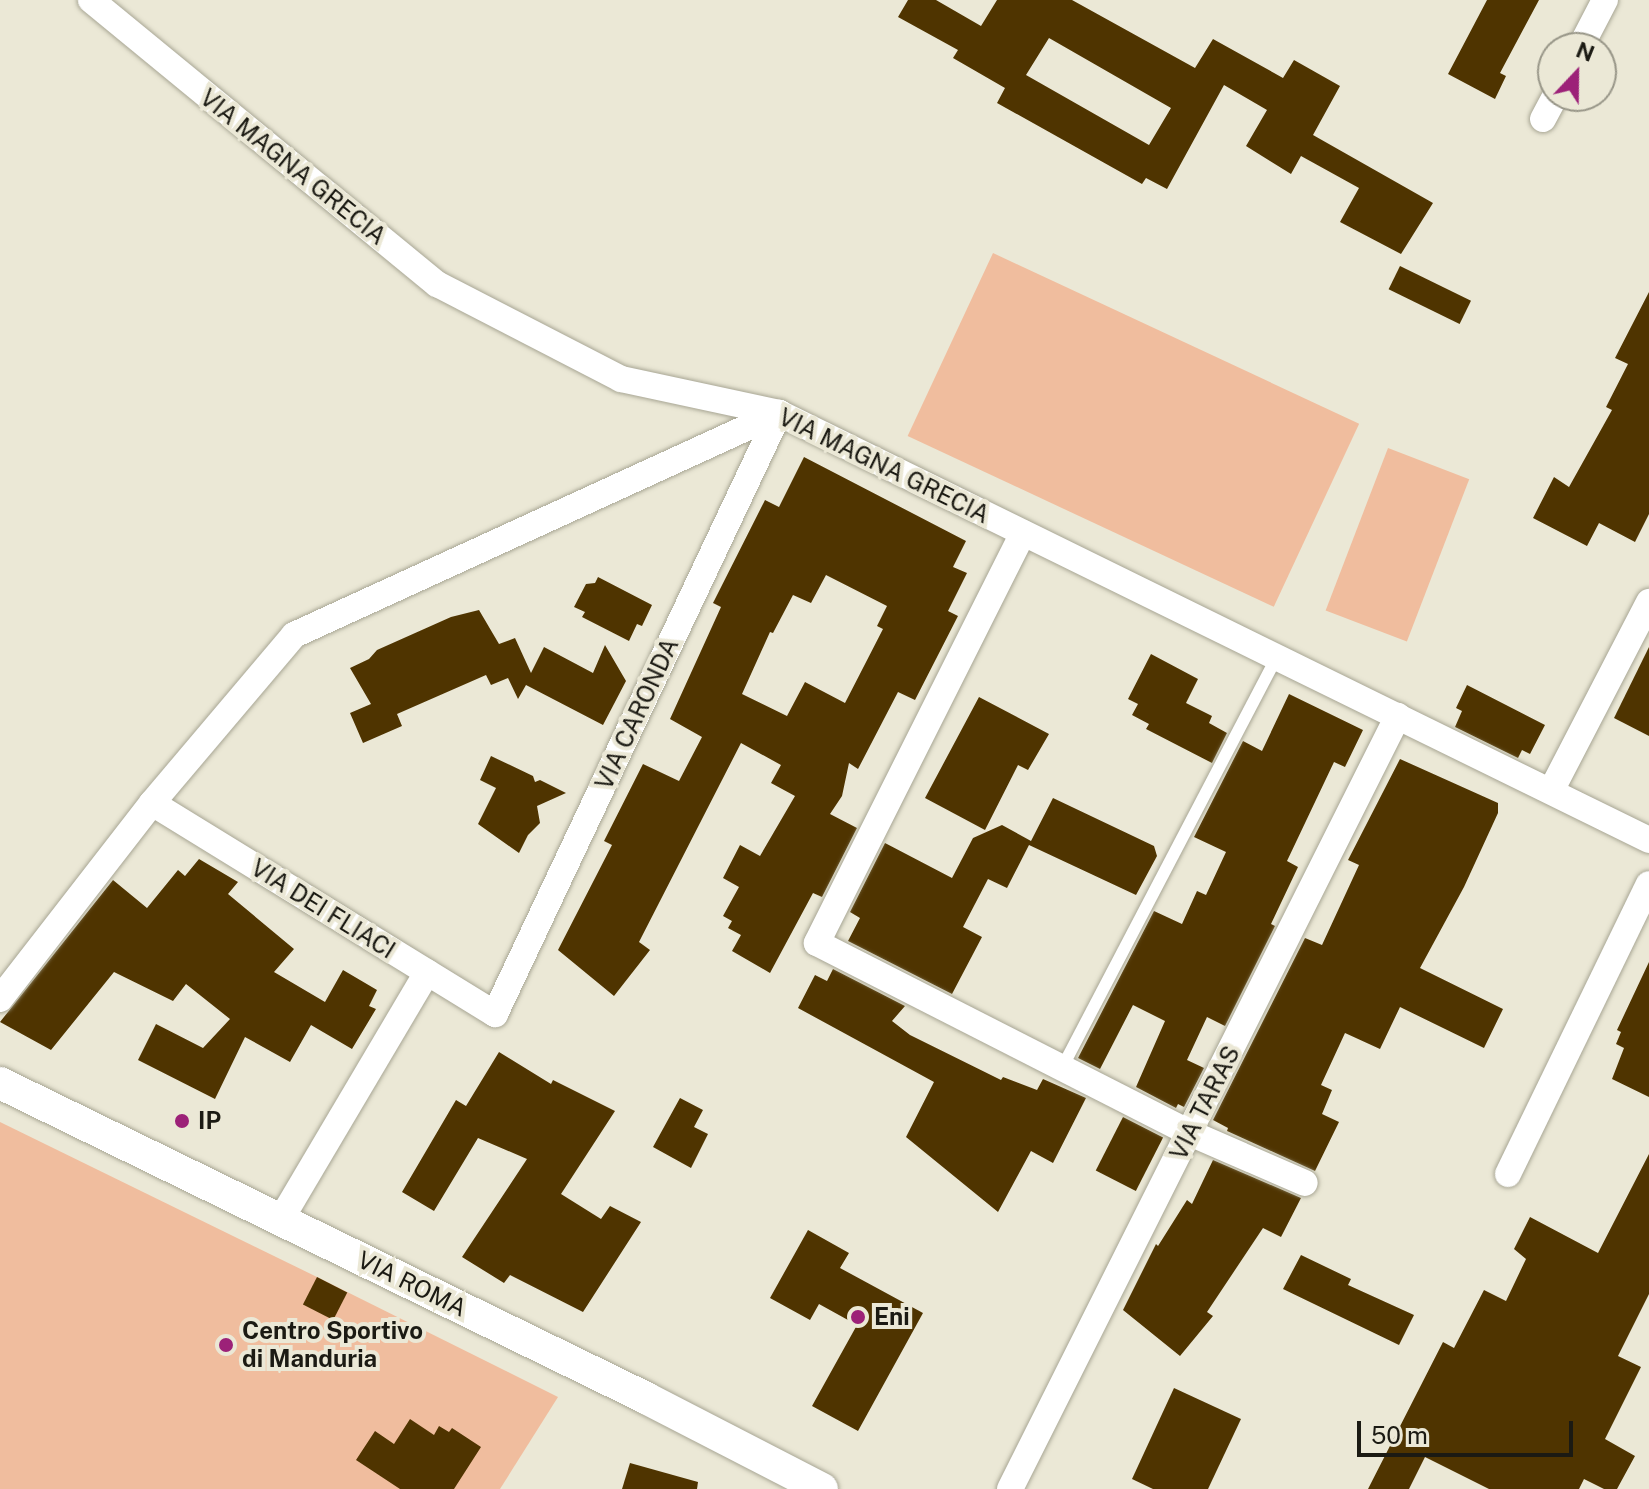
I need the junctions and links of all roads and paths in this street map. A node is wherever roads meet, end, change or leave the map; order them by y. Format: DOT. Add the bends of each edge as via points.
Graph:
graph roads {
  1 [pos="91,0"];
  2 [pos="1605,0"];
  3 [pos="1588,32"];
  4 [pos="779,413"];
  5 [pos="1023,533"];
  6 [pos="1649,602"];
  7 [pos="1277,657"];
  8 [pos="1398,716"];
  9 [pos="1551,791"];
  10 [pos="152,803"];
  11 [pos="1649,840"];
  12 [pos="1649,884"];
  13 [pos="427,972"];
  14 [pos="0,999"];
  15 [pos="495,1014"];
  16 [pos="1063,1066"];
  17 [pos="0,1083"];
  18 [pos="1190,1133"];
  19 [pos="1508,1174"];
  20 [pos="1305,1183"];
  21 [pos="280,1221"];
  22 [pos="822,1489"];
  23 [pos="1010,1489"];
  1 -- 4 [label="street, VIA MAGNA GRECIA" via="437,284 621,379"];
  2 -- 3 [label="street"];
  4 -- 5 [label="street, VIA MAGNA GRECIA"];
  4 -- 10 [label="street" via="294,635"];
  4 -- 15 [label="street, VIA CARONDA"];
  5 -- 7 [label="street, VIA MAGNA GRECIA"];
  5 -- 16 [label="street" via="817,943"];
  6 -- 9 [label="street"];
  7 -- 8 [label="street, VIA MAGNA GRECIA"];
  7 -- 16 [label="lane"];
  8 -- 9 [label="street, VIA MAGNA GRECIA"];
  8 -- 18 [label="street, VIA TARAS"];
  9 -- 11 [label="street, VIA MAGNA GRECIA"];
  10 -- 13 [label="street, VIA DEI FLIACI"];
  10 -- 14 [label="street"];
  12 -- 19 [label="street"];
  13 -- 15 [label="street, VIA DEI FLIACI"];
  13 -- 21 [label="street"];
  16 -- 18 [label="street"];
  17 -- 21 [label="street, VIA ROMA"];
  18 -- 20 [label="street"];
  18 -- 23 [label="street, VIA TARAS"];
  21 -- 22 [label="street, VIA ROMA"];
}
